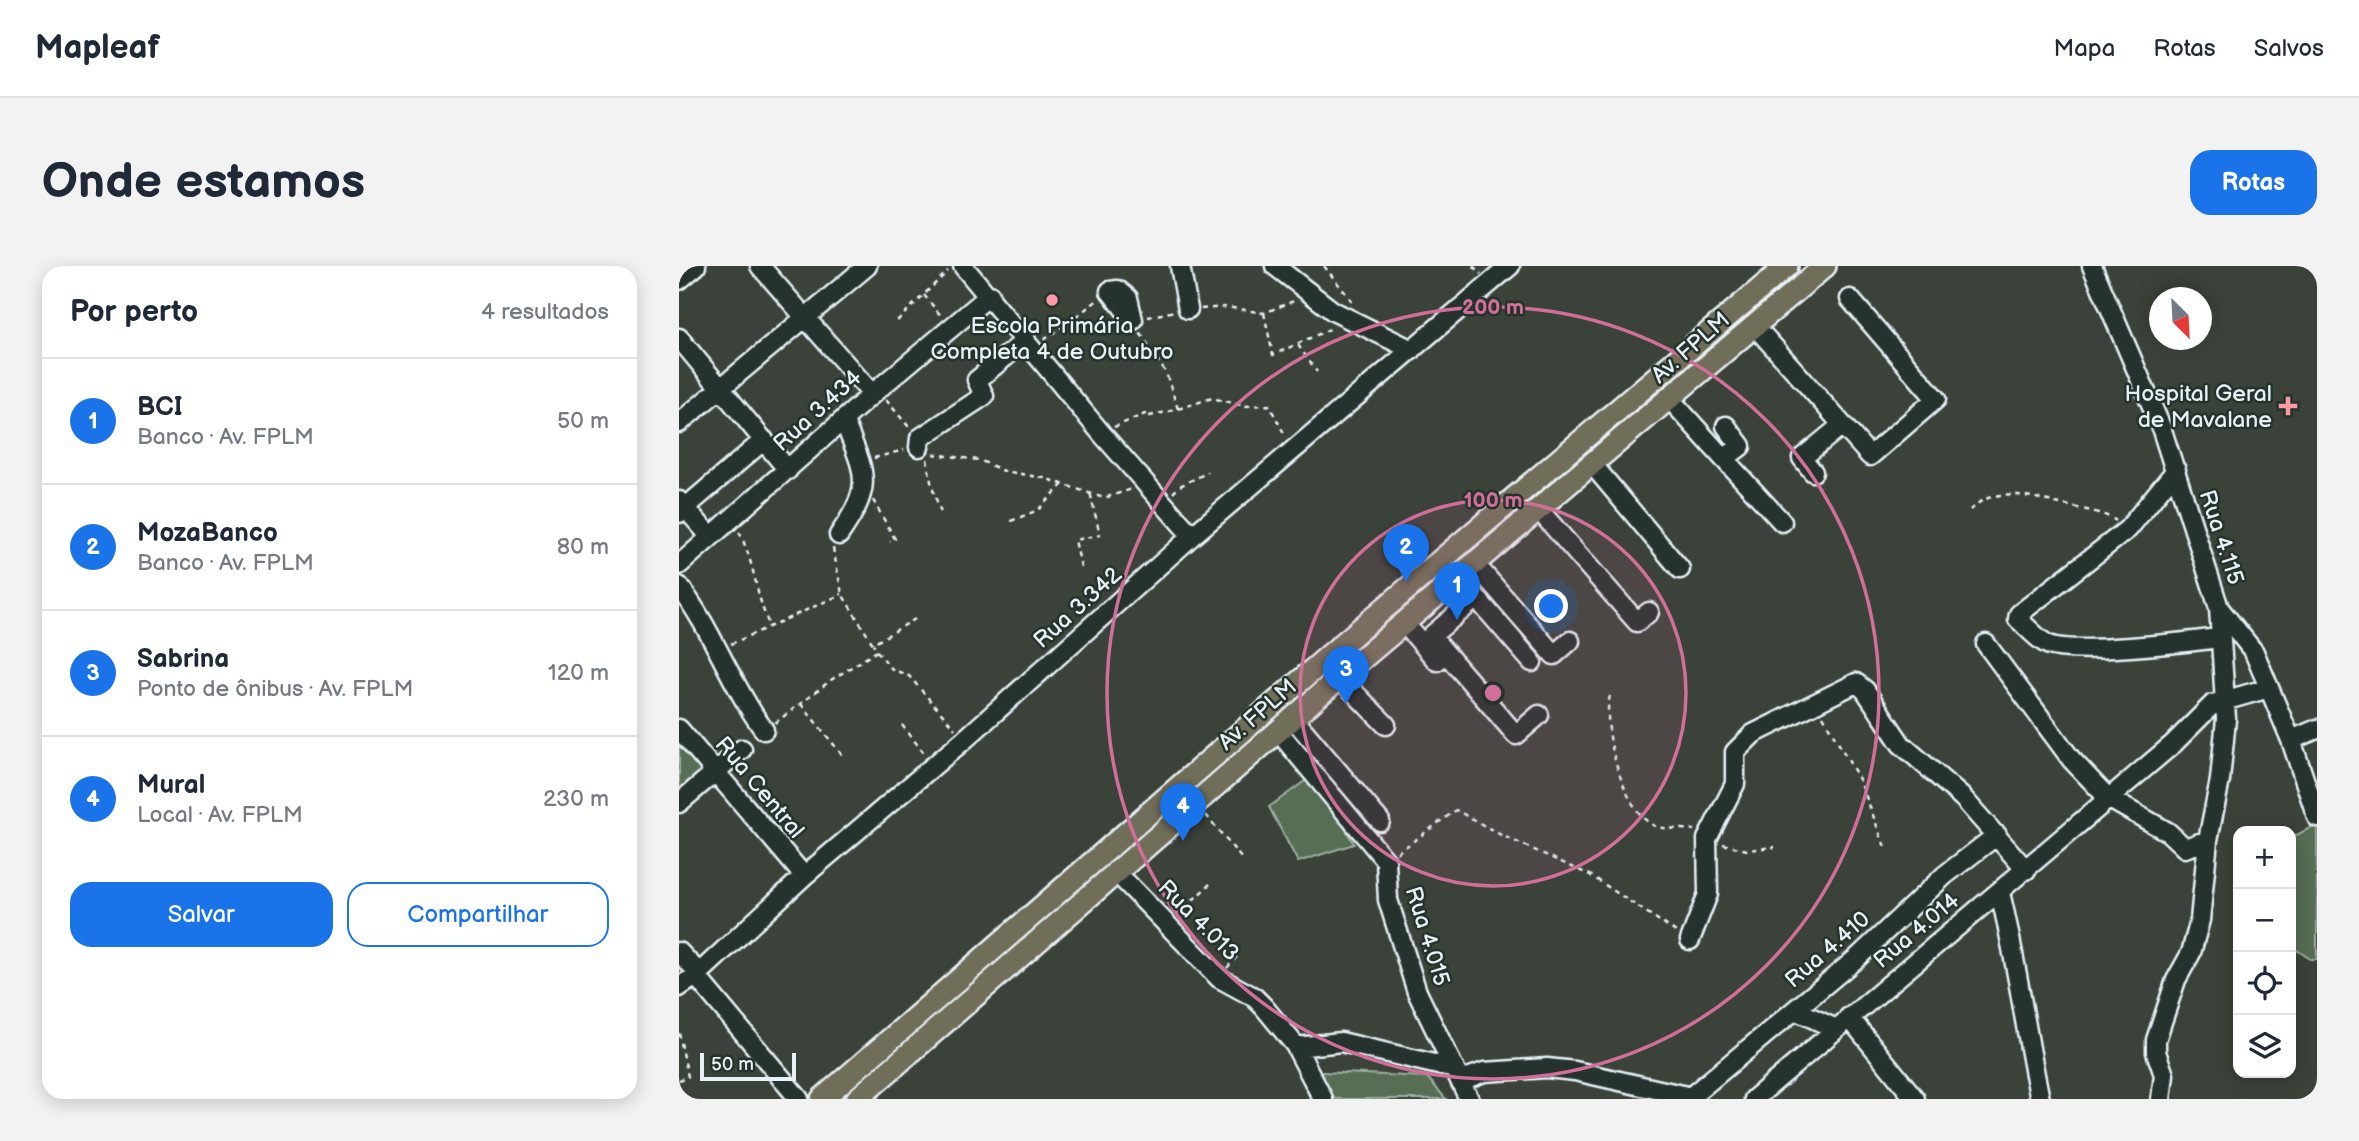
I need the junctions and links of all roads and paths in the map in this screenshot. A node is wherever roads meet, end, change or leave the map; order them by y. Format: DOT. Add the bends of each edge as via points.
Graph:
graph roads {
  1 [pos="696,266"];
  2 [pos="760,266"];
  3 [pos="867,266"];
  4 [pos="953,266"];
  5 [pos="963,266"];
  6 [pos="1180,266"];
  7 [pos="1275,266"];
  8 [pos="1324,266"];
  9 [pos="1510,266"];
  10 [pos="1787,266"];
  11 [pos="1825,266"];
  12 [pos="2092,266"];
  13 [pos="679,280"];
  14 [pos="1110,291"];
  15 [pos="1308,292"];
  16 [pos="923,294"];
  17 [pos="990,295"];
  18 [pos="1850,299"];
  19 [pos="1188,309"];
  20 [pos="1264,313"];
  21 [pos="805,316"];
  22 [pos="1348,319"];
  23 [pos="897,320"];
  24 [pos="1133,320"];
  25 [pos="1755,326"];
  26 [pos="952,327"];
  27 [pos="1369,329"];
  28 [pos="679,338"];
  29 [pos="1029,344"];
  30 [pos="1298,345"];
  31 [pos="1412,351"];
  32 [pos="1317,372"];
  33 [pos="721,388"];
  34 [pos="874,392"];
  35 [pos="1670,399"];
  36 [pos="1178,409"];
  37 [pos="844,421"];
  38 [pos="679,423"];
  39 [pos="1842,425"];
  40 [pos="1725,426"];
  41 [pos="1102,434"];
  42 [pos="764,440"];
  43 [pos="919,443"];
  44 [pos="1293,453"];
  45 [pos="1724,459"];
  46 [pos="860,461"];
  47 [pos="1592,464"];
  48 [pos="788,470"];
  49 [pos="2176,470"];
  50 [pos="1208,472"];
  51 [pos="1813,472"];
  52 [pos="1143,481"];
  53 [pos="1063,484"];
  54 [pos="1090,492"];
  55 [pos="863,498"];
  56 [pos="1163,503"];
  57 [pos="681,508"];
  58 [pos="1970,509"];
  59 [pos="1539,510"];
  60 [pos="942,516"];
  61 [pos="731,519"];
  62 [pos="1011,521"];
  63 [pos="1781,522"];
  64 [pos="2128,529"];
  65 [pos="1476,531"];
  66 [pos="839,535"];
  67 [pos="710,536"];
  68 [pos="1192,536"];
  69 [pos="890,542"];
  70 [pos="1493,550"];
  71 [pos="679,565"];
  72 [pos="1081,567"];
  73 [pos="1680,569"];
  74 [pos="1468,571"];
  75 [pos="679,586"];
  76 [pos="842,594"];
  77 [pos="1476,598"];
  78 [pos="2219,608"];
  79 [pos="1649,612"];
  80 [pos="915,620"];
  81 [pos="1405,624"];
  82 [pos="770,627"];
  83 [pos="2220,638"];
  84 [pos="1570,641"];
  85 [pos="873,644"];
  86 [pos="1986,644"];
  87 [pos="718,649"];
  88 [pos="877,651"];
  89 [pos="1532,662"];
  90 [pos="1345,674"];
  91 [pos="2269,688"];
  92 [pos="1610,696"];
  93 [pos="2225,699"];
  94 [pos="1379,703"];
  95 [pos="801,704"];
  96 [pos="1816,704"];
  97 [pos="1539,715"];
  98 [pos="1286,724"];
  99 [pos="902,725"];
  100 [pos="1386,725"];
  101 [pos="679,729"];
  102 [pos="2317,729"];
  103 [pos="764,730"];
  104 [pos="964,740"];
  105 [pos="1504,740"];
  106 [pos="2291,740"];
  107 [pos="742,749"];
  108 [pos="843,756"];
  109 [pos="932,764"];
  110 [pos="717,772"];
  111 [pos="2108,798"];
  112 [pos="1195,802"];
  113 [pos="679,803"];
  114 [pos="2317,817"];
  115 [pos="1380,821"];
  116 [pos="1709,835"];
  117 [pos="1997,835"];
  118 [pos="2208,840"];
  119 [pos="1775,847"];
  120 [pos="1885,847"];
  121 [pos="1242,859"];
  122 [pos="1386,861"];
  123 [pos="2026,870"];
  124 [pos="1115,871"];
  125 [pos="804,876"];
  126 [pos="1210,884"];
  127 [pos="2000,893"];
  128 [pos="1168,924"];
  129 [pos="1690,940"];
  130 [pos="679,952"];
  131 [pos="698,974"];
  132 [pos="679,987"];
  133 [pos="1795,1010"];
  134 [pos="1843,1023"];
  135 [pos="679,1033"];
  136 [pos="1297,1047"];
  137 [pos="1457,1075"];
  138 [pos="679,1080"];
  139 [pos="1689,1098"];
  140 [pos="799,1099"];
  141 [pos="822,1099"];
  142 [pos="857,1099"];
  143 [pos="1323,1099"];
  144 [pos="1469,1099"];
  145 [pos="1754,1099"];
  146 [pos="1915,1099"];
  147 [pos="2041,1099"];
  148 [pos="2161,1099"];
  1 -- 13 [label="street"];
  2 -- 21 [label="street"];
  3 -- 21 [label="street"];
  4 -- 16 [label="path"];
  5 -- 17 [label="street"];
  6 -- 19 [label="street"];
  7 -- 15 [label="street"];
  8 -- 27 [label="path"];
  9 -- 31 [label="street, Rua 3.342"];
  10 -- 65 [label="main road, Av. FPLM"];
  11 -- 25 [label="main road, Av. FPLM"];
  12 -- 49 [label="street, Rua 4.115"];
  14 -- 24 [label="street"];
  14 -- 29 [label="path"];
  15 -- 20 [label="path"];
  15 -- 22 [label="street"];
  16 -- 23 [label="path"];
  16 -- 26 [label="path"];
  17 -- 26 [label="street, Rua 3.434"];
  17 -- 29 [label="street"];
  18 -- 39 [label="street" via="1936,399 1870,456"];
  19 -- 20 [label="path" via="1226,307"];
  19 -- 24 [label="path"];
  20 -- 30 [label="path" via="1272,353"];
  21 -- 33 [label="street"];
  21 -- 34 [label="street"];
  22 -- 27 [label="street"];
  22 -- 30 [label="path"];
  24 -- 36 [label="path" via="1166,373"];
  25 -- 35 [label="main road, Av. FPLM"];
  25 -- 39 [label="street"];
  26 -- 34 [label="street, Rua 3.434"];
  27 -- 31 [label="street"];
  28 -- 33 [label="street"];
  29 -- 41 [label="street"];
  29 -- 43 [label="street" via="977,380 984,396"];
  30 -- 32 [label="path"];
  31 -- 44 [label="street, Rua 3.342"];
  33 -- 38 [label="street"];
  33 -- 42 [label="street"];
  34 -- 37 [label="street, Rua 3.434"];
  34 -- 43 [label="path"];
  35 -- 45 [label="street"];
  35 -- 47 [label="main road, Av. FPLM"];
  36 -- 41 [label="path" via="1145,414"];
  36 -- 44 [label="path" via="1212,398 1245,406 1269,405"];
  37 -- 46 [label="street"];
  37 -- 48 [label="street, Rua 3.434"];
  39 -- 51 [label="street" via="1802,458"];
  40 -- 45 [label="street" via="1741,446"];
  41 -- 52 [label="street"];
  42 -- 48 [label="street"];
  42 -- 57 [label="street"];
  43 -- 46 [label="path"];
  44 -- 68 [label="street, Rua 3.342"];
  45 -- 63 [label="street"];
  46 -- 55 [label="street"];
  47 -- 59 [label="main road, Av. FPLM"];
  47 -- 73 [label="street"];
  48 -- 61 [label="street, Rua 3.434"];
  49 -- 64 [label="street"];
  49 -- 78 [label="street, Rua 4.115"];
  50 -- 56 [label="path" via="1180,486"];
  52 -- 54 [label="path" via="1104,498"];
  52 -- 56 [label="street"];
  53 -- 54 [label="path"];
  53 -- 60 [label="path" via="1004,471 979,460 926,453"];
  53 -- 62 [label="path" via="1038,510"];
  54 -- 72 [label="path" via="1100,535 1075,540"];
  55 -- 66 [label="street"];
  55 -- 69 [label="path" via="876,503 895,539"];
  56 -- 68 [label="street"];
  57 -- 67 [label="street"];
  58 -- 64 [label="path" via="1979,500 2030,494 2112,518"];
  59 -- 70 [label="main road, Av. FPLM"];
  59 -- 79 [label="street" via="1637,622"];
  61 -- 67 [label="street, Rua 3.434"];
  61 -- 82 [label="path" via="746,546 757,598"];
  64 -- 83 [label="street" via="2018,619 2053,646"];
  65 -- 70 [label="main road"];
  65 -- 141 [label="main road, Av. FPLM"];
  66 -- 76 [label="path" via="833,549"];
  67 -- 71 [label="street, Rua 3.434"];
  68 -- 104 [label="street, Rua 3.342"];
  70 -- 74 [label="main road, Av. FPLM"];
  74 -- 77 [label="street"];
  74 -- 81 [label="main road, Av. FPLM"];
  74 -- 84 [label="street" via="1554,655"];
  75 -- 87 [label="street"];
  76 -- 82 [label="path"];
  76 -- 85 [label="path"];
  77 -- 89 [label="street"];
  77 -- 97 [label="street" via="1431,636 1516,735"];
  78 -- 83 [label="street"];
  78 -- 91 [label="street, Rua 4.115" via="2253,652"];
  80 -- 85 [label="path"];
  81 -- 90 [label="main road, Av. FPLM"];
  81 -- 105 [label="street"];
  82 -- 87 [label="path"];
  83 -- 93 [label="street"];
  85 -- 88 [label="path"];
  86 -- 111 [label="street" via="2071,759"];
  87 -- 103 [label="street"];
  88 -- 95 [label="path"];
  88 -- 104 [label="path" via="892,669 909,676"];
  90 -- 94 [label="street"];
  90 -- 98 [label="main road, Av. FPLM"];
  90 -- 100 [label="street"];
  91 -- 93 [label="street"];
  91 -- 106 [label="street, Rua 4.115"];
  92 -- 116 [label="path" via="1608,727 1620,777 1644,817 1656,826"];
  93 -- 111 [label="street, Rua 4.014" via="2213,704"];
  93 -- 118 [label="street" via="2220,780"];
  95 -- 103 [label="path"];
  95 -- 108 [label="path"];
  96 -- 116 [label="street" via="1739,745 1734,759 1735,784"];
  96 -- 117 [label="street" via="1853,684 1860,685 1901,744"];
  96 -- 120 [label="path" via="1860,781"];
  98 -- 112 [label="main road, Av. FPLM"];
  98 -- 115 [label="street"];
  98 -- 122 [label="street, Rua 4.015"];
  99 -- 109 [label="path"];
  101 -- 110 [label="street, Rua Central"];
  102 -- 106 [label="street"];
  104 -- 109 [label="street, Rua 3.342"];
  106 -- 114 [label="street, Rua 4.115"];
  107 -- 110 [label="street"];
  109 -- 125 [label="street, Rua 3.342"];
  110 -- 113 [label="street"];
  110 -- 125 [label="street, Rua Central"];
  111 -- 118 [label="street" via="2168,832 2185,848"];
  111 -- 123 [label="street, Rua 4.014"];
  112 -- 121 [label="path"];
  112 -- 124 [label="main road, Av. FPLM"];
  116 -- 119 [label="path" via="1747,850"];
  116 -- 129 [label="street" via="1708,894"];
  117 -- 123 [label="street"];
  117 -- 133 [label="street, Rua 4.410" via="1945,875"];
  118 -- 148 [label="street" via="2200,919 2156,1040 2164,1075"];
  122 -- 129 [label="path" via="1456,810 1590,875"];
  122 -- 137 [label="street, Rua 4.015" via="1388,900 1410,972"];
  123 -- 127 [label="street, Rua 4.014"];
  124 -- 128 [label="street, Rua 4.013"];
  124 -- 142 [label="main road, Av. FPLM"];
  125 -- 131 [label="street, Rua 3.342"];
  126 -- 128 [label="path"];
  127 -- 134 [label="street, Rua 4.014"];
  127 -- 147 [label="street"];
  128 -- 136 [label="street, Rua 4.013" via="1219,978 1264,1007"];
  130 -- 131 [label="street"];
  131 -- 132 [label="street, Rua 3.342"];
  131 -- 140 [label="street"];
  133 -- 134 [label="street"];
  133 -- 139 [label="street, Rua 4.410"];
  134 -- 145 [label="street, Rua 4.014"];
  134 -- 146 [label="street"];
  135 -- 138 [label="path" via="688,1077"];
  136 -- 137 [label="street" via="1342,1042"];
  136 -- 143 [label="street, Rua 4.013"];
  137 -- 139 [label="street" via="1547,1068"];
  137 -- 144 [label="street, Rua 4.015"];
}
